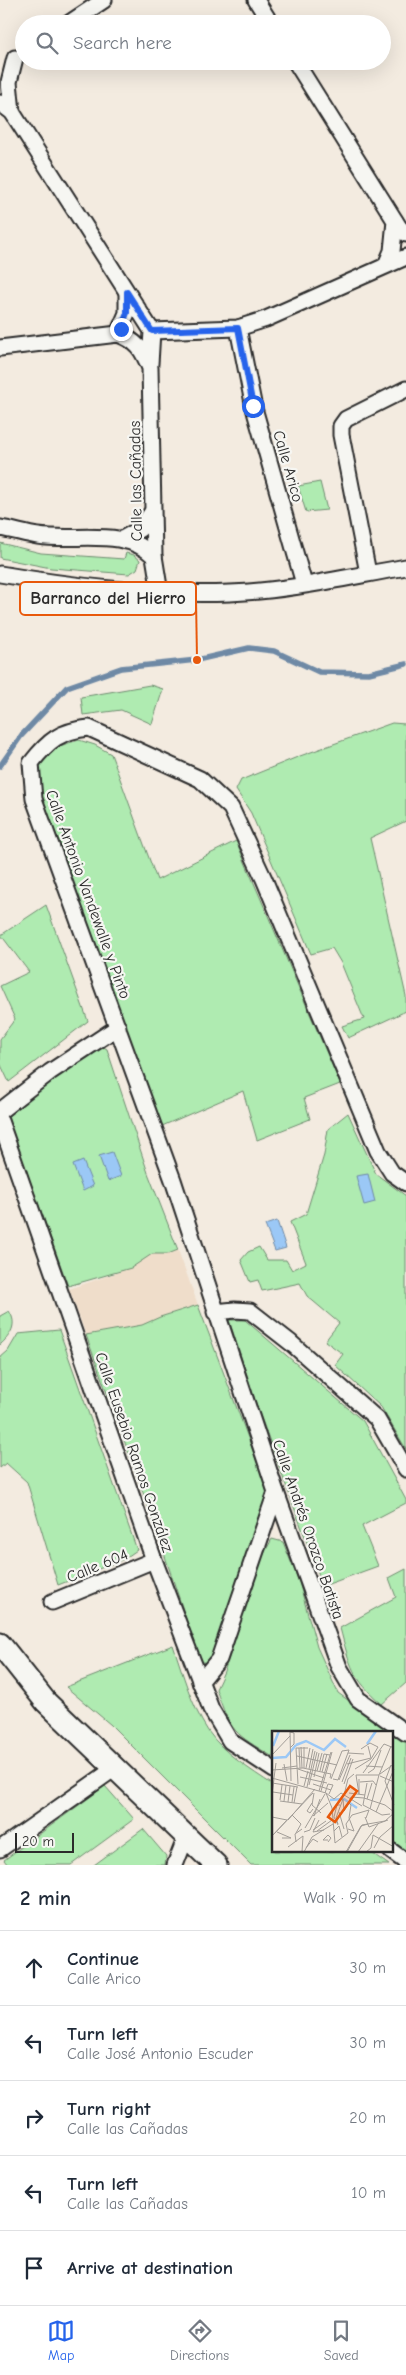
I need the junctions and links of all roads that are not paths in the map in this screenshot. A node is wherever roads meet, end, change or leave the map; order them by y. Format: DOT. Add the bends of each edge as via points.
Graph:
graph roads {
  1 [pos="104,0"];
  2 [pos="256,0"];
  3 [pos="82,15"];
  4 [pos="265,15"];
  5 [pos="15,58"];
  6 [pos="15,67"];
  7 [pos="0,68"];
  8 [pos="301,70"];
  9 [pos="6,107"];
  10 [pos="395,221"];
  11 [pos="406,234"];
  12 [pos="406,257"];
  13 [pos="386,265"];
  14 [pos="127,292"];
  15 [pos="238,328"];
  16 [pos="152,331"];
  17 [pos="118,334"];
  18 [pos="0,348"];
  19 [pos="150,368"];
  20 [pos="406,389"];
  21 [pos="152,512"];
  22 [pos="0,528"];
  23 [pos="122,539"];
  24 [pos="154,556"];
  25 [pos="406,567"];
  26 [pos="368,573"];
  27 [pos="0,574"];
  28 [pos="304,584"];
  29 [pos="160,593"];
  30 [pos="118,1027"];
  31 [pos="0,1111"];
  32 [pos="0,1121"];
  33 [pos="406,1183"];
  34 [pos="215,1312"];
  35 [pos="406,1469"];
  36 [pos="276,1492"];
  37 [pos="154,1560"];
  38 [pos="52,1602"];
  39 [pos="0,1644"];
  40 [pos="200,1682"];
  41 [pos="406,1733"];
  42 [pos="115,1768"];
  43 [pos="272,1769"];
  44 [pos="186,1837"];
  45 [pos="0,1850"];
  46 [pos="392,1852"];
  47 [pos="406,1862"];
  48 [pos="175,1865"];
  49 [pos="216,1865"];
  1 -- 3 [label="street"];
  2 -- 4 [label="street"];
  5 -- 7 [label="street"];
  6 -- 9 [label="street" via="9,82"];
  8 -- 10 [label="street"];
  9 -- 14 [label="street"];
  10 -- 11 [label="street"];
  10 -- 13 [label="street" via="392,251"];
  12 -- 13 [label="street"];
  13 -- 15 [label="street" via="266,320"];
  14 -- 16 [label="street"];
  14 -- 17 [label="street" via="127,313"];
  15 -- 16 [label="street"];
  15 -- 28 [label="street, Calle Arico" via="253,406"];
  16 -- 19 [label="street, Calle las Cañadas"];
  17 -- 18 [label="street"];
  17 -- 19 [label="street, Calle las Cañadas" via="131,338 141,347"];
  19 -- 21 [label="street, Calle las Cañadas"];
  20 -- 26 [label="street" via="346,419 341,426 340,435"];
  21 -- 23 [label="street" via="140,529"];
  21 -- 24 [label="street, Calle las Cañadas"];
  22 -- 23 [label="street" via="39,536"];
  23 -- 24 [label="street" via="144,546"];
  24 -- 29 [label="street, Calle las Cañadas"];
  25 -- 26 [label="street"];
  26 -- 28 [label="street"];
  27 -- 29 [label="street" via="60,584"];
  28 -- 29 [label="street" via="231,593"];
  30 -- 31 [label="street" via="50,1072"];
  30 -- 33 [label="street, Calle Antonio Vandewalle y Pinto" via="34,799 31,763 46,743 69,730 89,728 200,779 231,808 378,1151 392,1173"];
  30 -- 34 [label="street, Calle Antonio Vandewalle y Pinto"];
  32 -- 37 [label="street, Calle Eusebio Ramos González"];
  34 -- 35 [label="street" via="250,1311 290,1343 377,1419"];
  34 -- 36 [label="street, Calle Andrés Orozco Batista"];
  36 -- 40 [label="street" via="219,1659"];
  36 -- 41 [label="street, Calle Andrés Orozco Batista" via="339,1668 358,1699"];
  37 -- 38 [label="street, Calle 604"];
  37 -- 40 [label="street, Calle Eusebio Ramos González"];
  39 -- 42 [label="main road" via="46,1702"];
  40 -- 43 [label="street, Calle Eusebio Ramos González" via="211,1709 230,1740"];
  42 -- 44 [label="main road"];
  42 -- 45 [label="street"];
  44 -- 48 [label="street"];
  44 -- 49 [label="main road"];
  46 -- 47 [label="street"];
}
